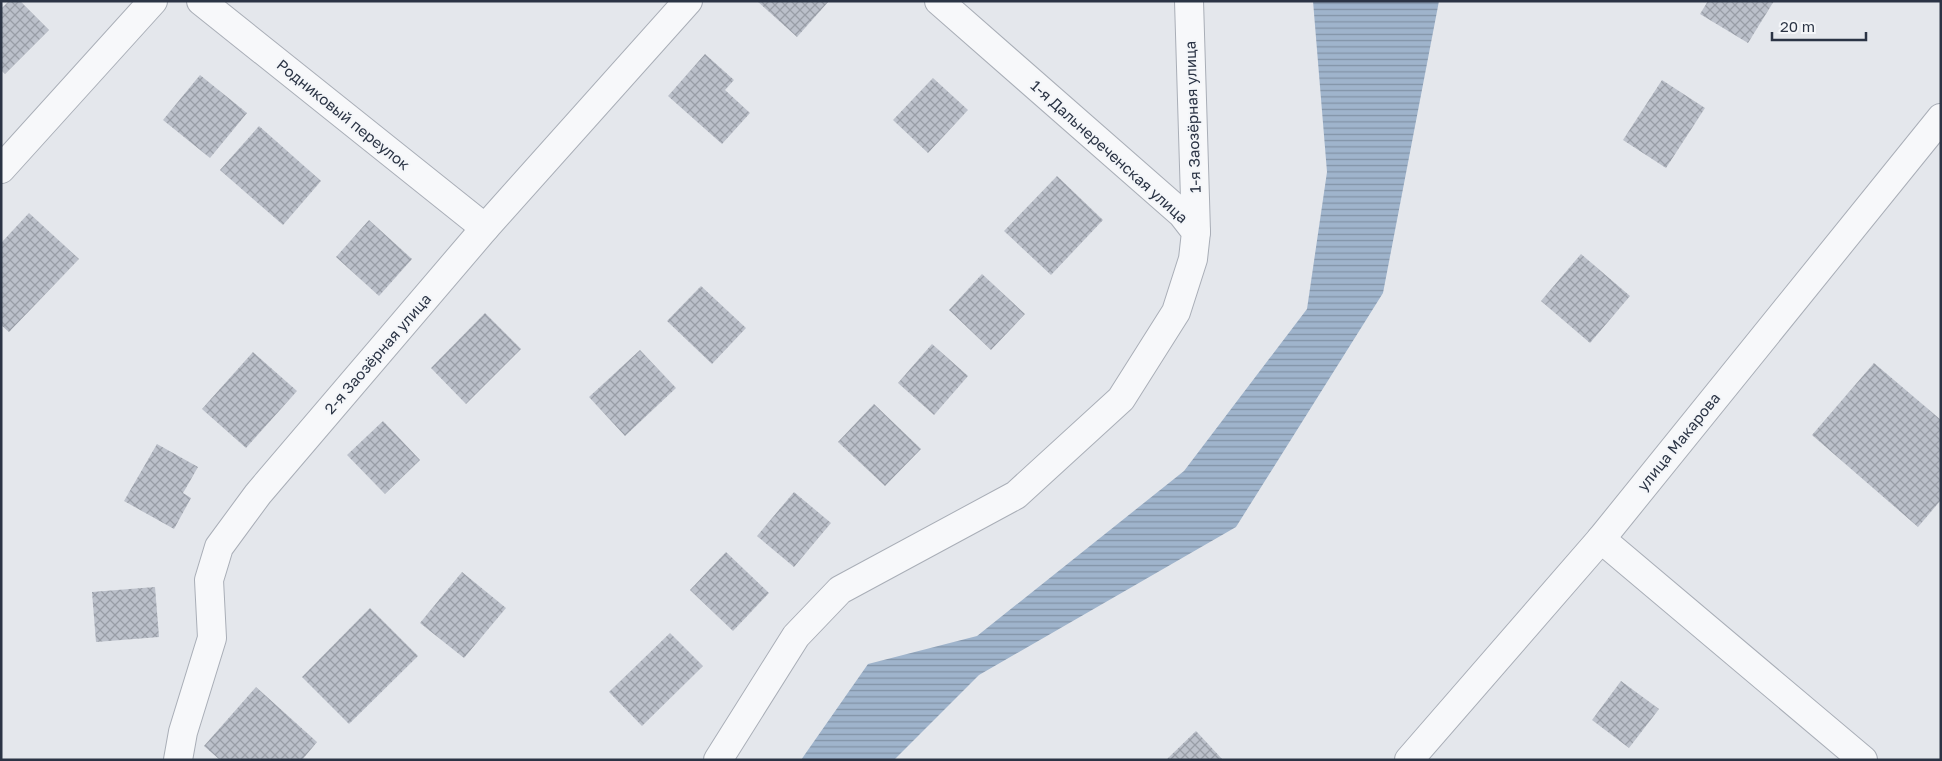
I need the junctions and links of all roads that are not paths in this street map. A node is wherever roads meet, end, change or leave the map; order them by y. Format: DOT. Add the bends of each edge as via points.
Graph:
graph roads {
  1 [pos="153,1"];
  2 [pos="201,1"];
  3 [pos="688,1"];
  4 [pos="940,1"];
  5 [pos="1189,1"];
  6 [pos="1941,118"];
  7 [pos="1,168"];
  8 [pos="485,228"];
  9 [pos="1196,232"];
  10 [pos="1601,538"];
  11 [pos="178,760"];
  12 [pos="718,760"];
  13 [pos="1409,760"];
  14 [pos="1863,760"];
  1 -- 7 [label="street"];
  2 -- 8 [label="street, Родниковый переулок"];
  3 -- 8 [label="street, 2-я Заозёрная улица"];
  4 -- 9 [label="street, 1-я Дальнереченская улица" via="1182,214"];
  5 -- 9 [label="street, 1-я Заозёрная улица"];
  6 -- 10 [label="street, улица Макарова"];
  8 -- 11 [label="street, 2-я Заозёрная улица" via="258,494 219,547 209,580 212,638 183,732"];
  9 -- 12 [label="street, 1-я Дальнереченская улица" via="1193,259 1176,312 1122,399 1016,495 840,590 796,636"];
  10 -- 13 [label="street, улица Макарова"];
  10 -- 14 [label="street"];
}
